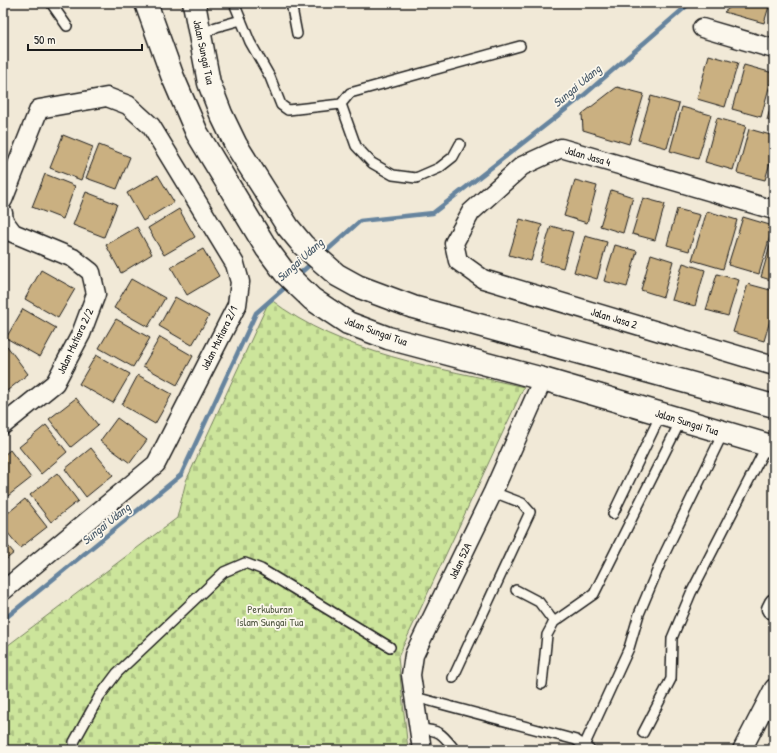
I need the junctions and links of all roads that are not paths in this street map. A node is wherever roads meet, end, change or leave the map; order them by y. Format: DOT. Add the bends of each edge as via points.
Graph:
graph roads {
  1 [pos="51,3"];
  2 [pos="146,3"];
  3 [pos="194,3"];
  4 [pos="234,3"];
  5 [pos="291,3"];
  6 [pos="241,20"];
  7 [pos="67,26"];
  8 [pos="702,28"];
  9 [pos="297,34"];
  10 [pos="200,36"];
  11 [pos="520,46"];
  12 [pos="774,49"];
  13 [pos="341,104"];
  14 [pos="460,144"];
  15 [pos="3,200"];
  16 [pos="774,210"];
  17 [pos="3,213"];
  18 [pos="458,261"];
  19 [pos="774,366"];
  20 [pos="543,379"];
  21 [pos="774,406"];
  22 [pos="671,417"];
  23 [pos="3,426"];
  24 [pos="723,433"];
  25 [pos="770,446"];
  26 [pos="493,492"];
  27 [pos="613,514"];
  28 [pos="516,590"];
  29 [pos="3,591"];
  30 [pos="554,622"];
  31 [pos="390,647"];
  32 [pos="453,678"];
  33 [pos="542,684"];
  34 [pos="774,688"];
  35 [pos="415,697"];
  36 [pos="419,729"];
  37 [pos="643,733"];
  38 [pos="587,748"];
  39 [pos="74,750"];
  40 [pos="422,750"];
  41 [pos="455,750"];
  42 [pos="742,750"];
  1 -- 7 [label="lane"];
  2 -- 20 [label="main road, Jalan Sungai Tua" via="172,76 197,133 267,249 285,273 312,299 348,323 388,338"];
  3 -- 10 [label="main road, Jalan Sungai Tua"];
  4 -- 6 [label="lane"];
  5 -- 9 [label="lane"];
  6 -- 10 [label="lane" via="216,27"];
  6 -- 13 [label="lane" via="281,105 288,110 298,110"];
  8 -- 12 [label="street"];
  10 -- 21 [label="main road, Jalan Sungai Tua" via="209,83 236,145 288,227 337,275 357,286 413,307"];
  11 -- 13 [label="lane" via="350,93"];
  13 -- 14 [label="lane" via="356,146 372,163 393,175 416,178 439,168 453,157"];
  15 -- 29 [label="street, Jalan Mutiara 2/1" via="38,109 107,97 128,104 151,126 235,264 240,282 236,305 156,464"];
  16 -- 18 [label="street, Jalan Jasa 4" via="561,148 522,166 471,212 454,243"];
  17 -- 23 [label="street, Jalan Mutiara 2/2" via="4,221 13,233 73,258 91,272 96,294 81,334 55,383"];
  18 -- 19 [label="street, Jalan Jasa 2" via="483,279"];
  20 -- 22 [label="main road, Jalan Sungai Tua"];
  20 -- 26 [label="street, Jalan 52A"];
  22 -- 24 [label="main road, Jalan Sungai Tua"];
  22 -- 27 [label="lane"];
  22 -- 30 [label="lane" via="594,594"];
  24 -- 25 [label="main road, Jalan Sungai Tua"];
  24 -- 38 [label="lane" via="662,559 639,614 629,648"];
  25 -- 37 [label="lane" via="691,593 672,638 672,679"];
  26 -- 32 [label="lane" via="522,503 530,512"];
  26 -- 35 [label="street, Jalan 52A" via="414,655 411,675"];
  28 -- 30 [label="lane" via="539,602"];
  30 -- 33 [label="lane" via="547,635"];
  31 -- 39 [label="lane" via="261,569 245,563 224,572 117,673 99,697 74,742"];
  34 -- 42 [label="street"];
  35 -- 36 [label="street, Jalan 52A"];
  35 -- 38 [label="lane" via="576,740"];
  36 -- 40 [label="street, Jalan 52A"];
  36 -- 41 [label="lane" via="435,730"];
}
